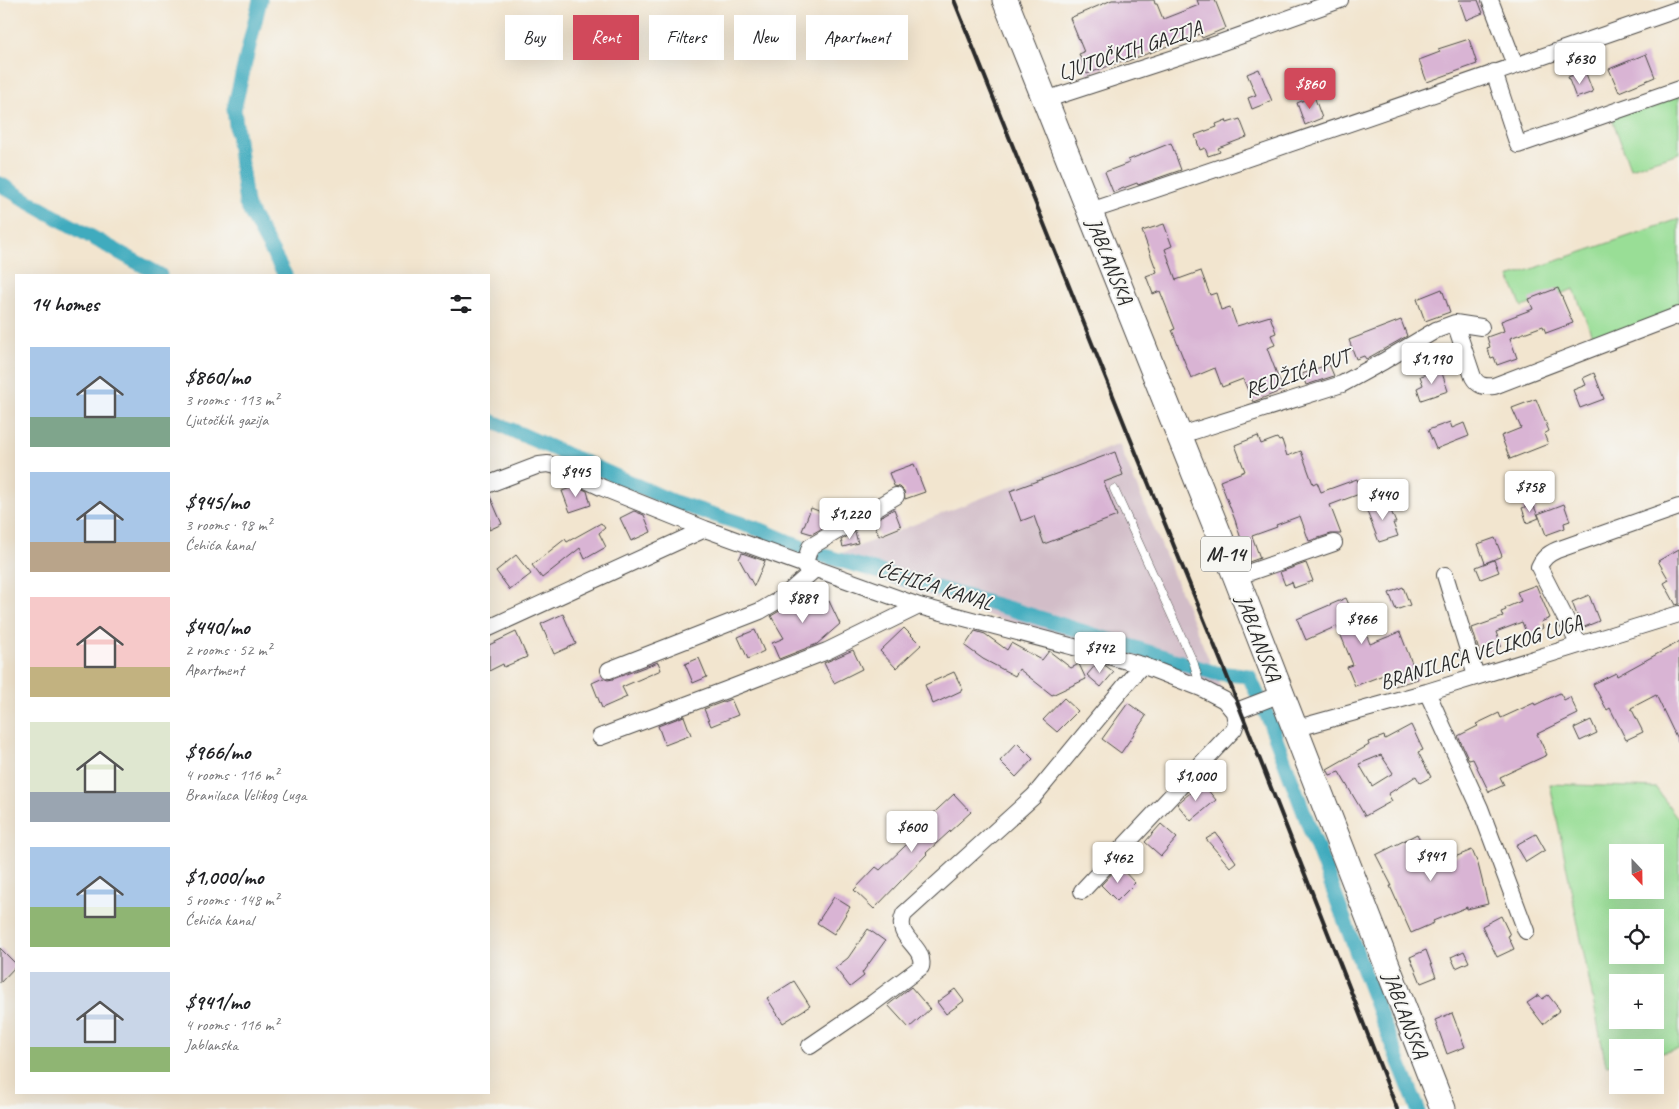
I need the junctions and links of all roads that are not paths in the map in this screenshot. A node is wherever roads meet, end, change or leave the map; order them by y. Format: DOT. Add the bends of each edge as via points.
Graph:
graph roads {
  1 [pos="1005,0"];
  2 [pos="1340,0"];
  3 [pos="1490,0"];
  4 [pos="1679,9"];
  5 [pos="1515,65"];
  6 [pos="1494,72"];
  7 [pos="1679,89"];
  8 [pos="1045,100"];
  9 [pos="1090,211"];
  10 [pos="1679,315"];
  11 [pos="1455,323"];
  12 [pos="1481,327"];
  13 [pos="1178,436"];
  14 [pos="490,484"];
  15 [pos="1114,489"];
  16 [pos="896,496"];
  17 [pos="1679,507"];
  18 [pos="705,529"];
  19 [pos="1334,543"];
  20 [pos="809,560"];
  21 [pos="1444,575"];
  22 [pos="1236,577"];
  23 [pos="919,606"];
  24 [pos="1679,614"];
  25 [pos="490,628"];
  26 [pos="1579,645"];
  27 [pos="1142,665"];
  28 [pos="609,670"];
  29 [pos="1476,676"];
  30 [pos="1199,682"];
  31 [pos="1427,692"];
  32 [pos="1278,695"];
  33 [pos="1240,710"];
  34 [pos="1294,729"];
  35 [pos="600,737"];
  36 [pos="1082,891"];
  37 [pos="1526,930"];
  38 [pos="810,1046"];
  39 [pos="1443,1109"];
  1 -- 8 [label="main road, JABLANSKA / M-14"];
  2 -- 8 [label="street, LJUTOČKIH GAZIJA"];
  3 -- 5 [label="street"];
  4 -- 5 [label="street"];
  5 -- 6 [label="street"];
  6 -- 7 [label="street" via="1518,144"];
  6 -- 9 [label="street"];
  8 -- 9 [label="main road, JABLANSKA / M-14"];
  9 -- 13 [label="main road, JABLANSKA / M-14"];
  10 -- 11 [label="street" via="1486,387 1473,378"];
  11 -- 12 [label="street"];
  11 -- 13 [label="street, REDŽIĆA PUT" via="1436,330 1342,384"];
  13 -- 22 [label="main road, JABLANSKA / M-14"];
  14 -- 18 [label="street, ĆEHIĆA KANAL" via="548,464"];
  15 -- 30 [label="lane" via="1194,664"];
  16 -- 20 [label="street"];
  17 -- 26 [label="street" via="1557,550 1542,560 1539,567"];
  18 -- 20 [label="street, ĆEHIĆA KANAL"];
  18 -- 25 [label="street"];
  19 -- 22 [label="street"];
  20 -- 23 [label="street, ĆEHIĆA KANAL"];
  20 -- 28 [label="street" via="782,598 760,611"];
  21 -- 29 [label="street"];
  22 -- 32 [label="main road, JABLANSKA / M-14"];
  23 -- 27 [label="street, ĆEHIĆA KANAL"];
  23 -- 35 [label="street" via="827,651"];
  24 -- 26 [label="street, BRANILACA VELIKOG LUGA"];
  26 -- 29 [label="street, BRANILACA VELIKOG LUGA"];
  27 -- 30 [label="street, ĆEHIĆA KANAL"];
  27 -- 38 [label="street" via="1034,796 904,914 902,928 920,954 921,967"];
  29 -- 31 [label="street, BRANILACA VELIKOG LUGA"];
  30 -- 33 [label="street, ĆEHIĆA KANAL"];
  31 -- 34 [label="street, BRANILACA VELIKOG LUGA"];
  31 -- 37 [label="street" via="1480,808"];
  32 -- 33 [label="street"];
  32 -- 34 [label="main road, JABLANSKA / M-14"];
  33 -- 36 [label="street" via="1234,729"];
  34 -- 39 [label="main road, JABLANSKA / M-14"];
}
